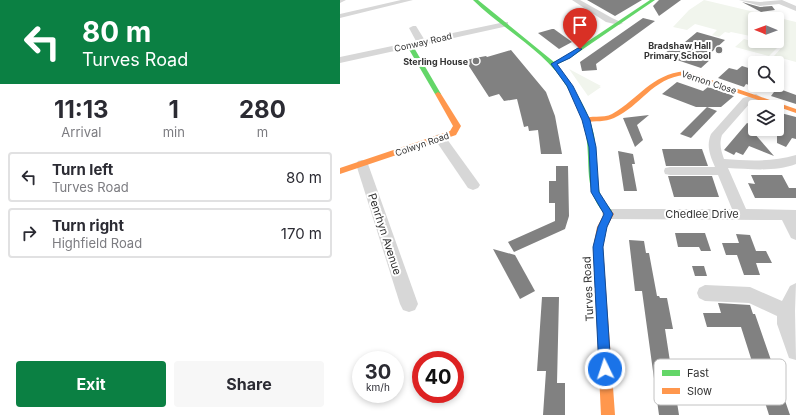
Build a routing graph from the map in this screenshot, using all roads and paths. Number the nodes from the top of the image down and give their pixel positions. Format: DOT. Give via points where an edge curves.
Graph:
graph roads {
  1 [pos="343,0"];
  2 [pos="410,0"];
  3 [pos="475,0"];
  4 [pos="575,0"];
  5 [pos="653,0"];
  6 [pos="742,0"];
  7 [pos="340,1"];
  8 [pos="777,1"];
  9 [pos="796,9"];
  10 [pos="340,16"];
  11 [pos="619,23"];
  12 [pos="505,24"];
  13 [pos="413,28"];
  14 [pos="421,42"];
  15 [pos="410,46"];
  16 [pos="340,60"];
  17 [pos="554,64"];
  18 [pos="756,98"];
  19 [pos="796,111"];
  20 [pos="586,120"];
  21 [pos="440,138"];
  22 [pos="796,159"];
  23 [pos="362,164"];
  24 [pos="722,167"];
  25 [pos="340,171"];
  26 [pos="670,171"];
  27 [pos="473,185"];
  28 [pos="609,214"];
  29 [pos="741,214"];
  30 [pos="791,215"];
  31 [pos="796,234"];
  32 [pos="796,291"];
  33 [pos="706,293"];
  34 [pos="409,304"];
  35 [pos="786,311"];
  36 [pos="796,351"];
  37 [pos="608,415"];
  1 -- 7 [label="street"];
  2 -- 10 [label="street"];
  3 -- 12 [label="street"];
  4 -- 11 [label="street" via="608,20"];
  5 -- 11 [label="street"];
  6 -- 8 [label="street" via="760,4"];
  8 -- 9 [label="street"];
  11 -- 17 [label="street"];
  12 -- 14 [label="street, Conway Road"];
  12 -- 17 [label="street"];
  13 -- 14 [label="street"];
  14 -- 15 [label="street, Conway Road"];
  15 -- 16 [label="street, Conway Road"];
  15 -- 21 [label="street, Colwyn Road" via="457,126 453,133"];
  17 -- 20 [label="street" via="570,86"];
  18 -- 19 [label="street, Vernon Close"];
  18 -- 20 [label="street, Vernon Close" via="677,72 665,76 613,116"];
  18 -- 24 [label="street" via="747,100 717,134 714,146"];
  20 -- 28 [label="street" via="593,147 595,192"];
  21 -- 23 [label="street, Colwyn Road"];
  21 -- 27 [label="street"];
  22 -- 24 [label="street" via="774,164"];
  23 -- 25 [label="street, Colwyn Road"];
  23 -- 34 [label="street, Penrhyn Avenue"];
  24 -- 26 [label="street"];
  24 -- 29 [label="street"];
  28 -- 29 [label="street, Chedlee Drive"];
  28 -- 37 [label="street, Turves Road" via="602,227 598,247"];
  29 -- 30 [label="street, Chedlee Drive"];
  30 -- 31 [label="street"];
  32 -- 35 [label="street"];
  33 -- 35 [label="street" via="750,295"];
  35 -- 36 [label="street" via="786,324"];
}
